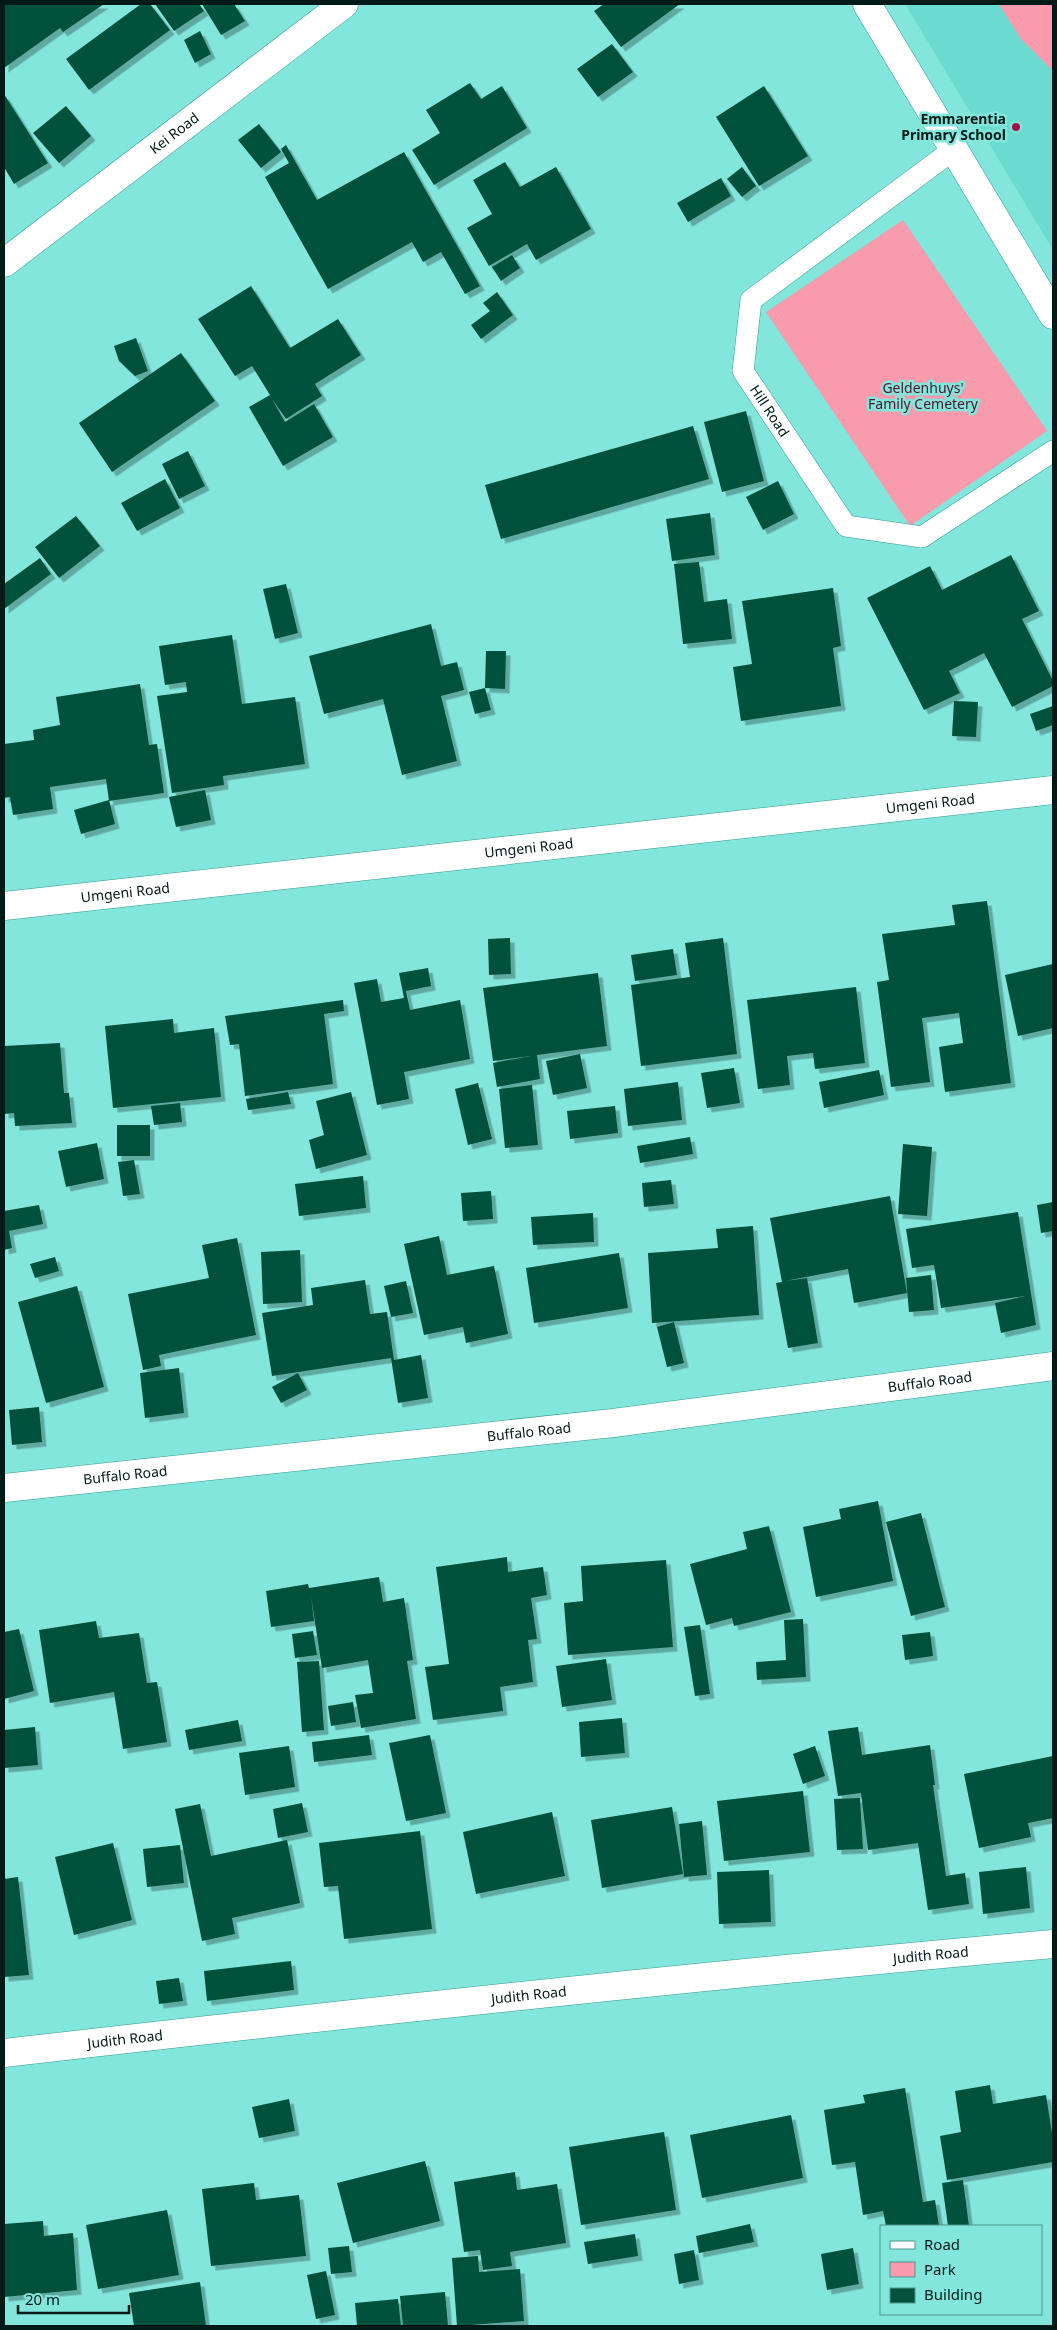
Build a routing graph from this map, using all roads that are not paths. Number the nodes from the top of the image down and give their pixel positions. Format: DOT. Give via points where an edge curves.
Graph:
graph roads {
  1 [pos="344,4"];
  2 [pos="867,4"];
  3 [pos="953,150"];
  4 [pos="4,263"];
  5 [pos="1053,316"];
  6 [pos="1053,451"];
  7 [pos="1053,790"];
  8 [pos="4,906"];
  9 [pos="1053,1366"];
  10 [pos="4,1488"];
  11 [pos="1053,1944"];
  12 [pos="4,2053"];
  1 -- 4 [label="street, Kei Road"];
  2 -- 3 [label="street"];
  3 -- 5 [label="street"];
  3 -- 6 [label="lane, Hill Road" via="751,300 743,371 846,526 922,538"];
  7 -- 8 [label="street, Umgeni Road"];
  9 -- 10 [label="street, Buffalo Road" via="613,1423"];
  11 -- 12 [label="street, Judith Road" via="721,1974"];
}
